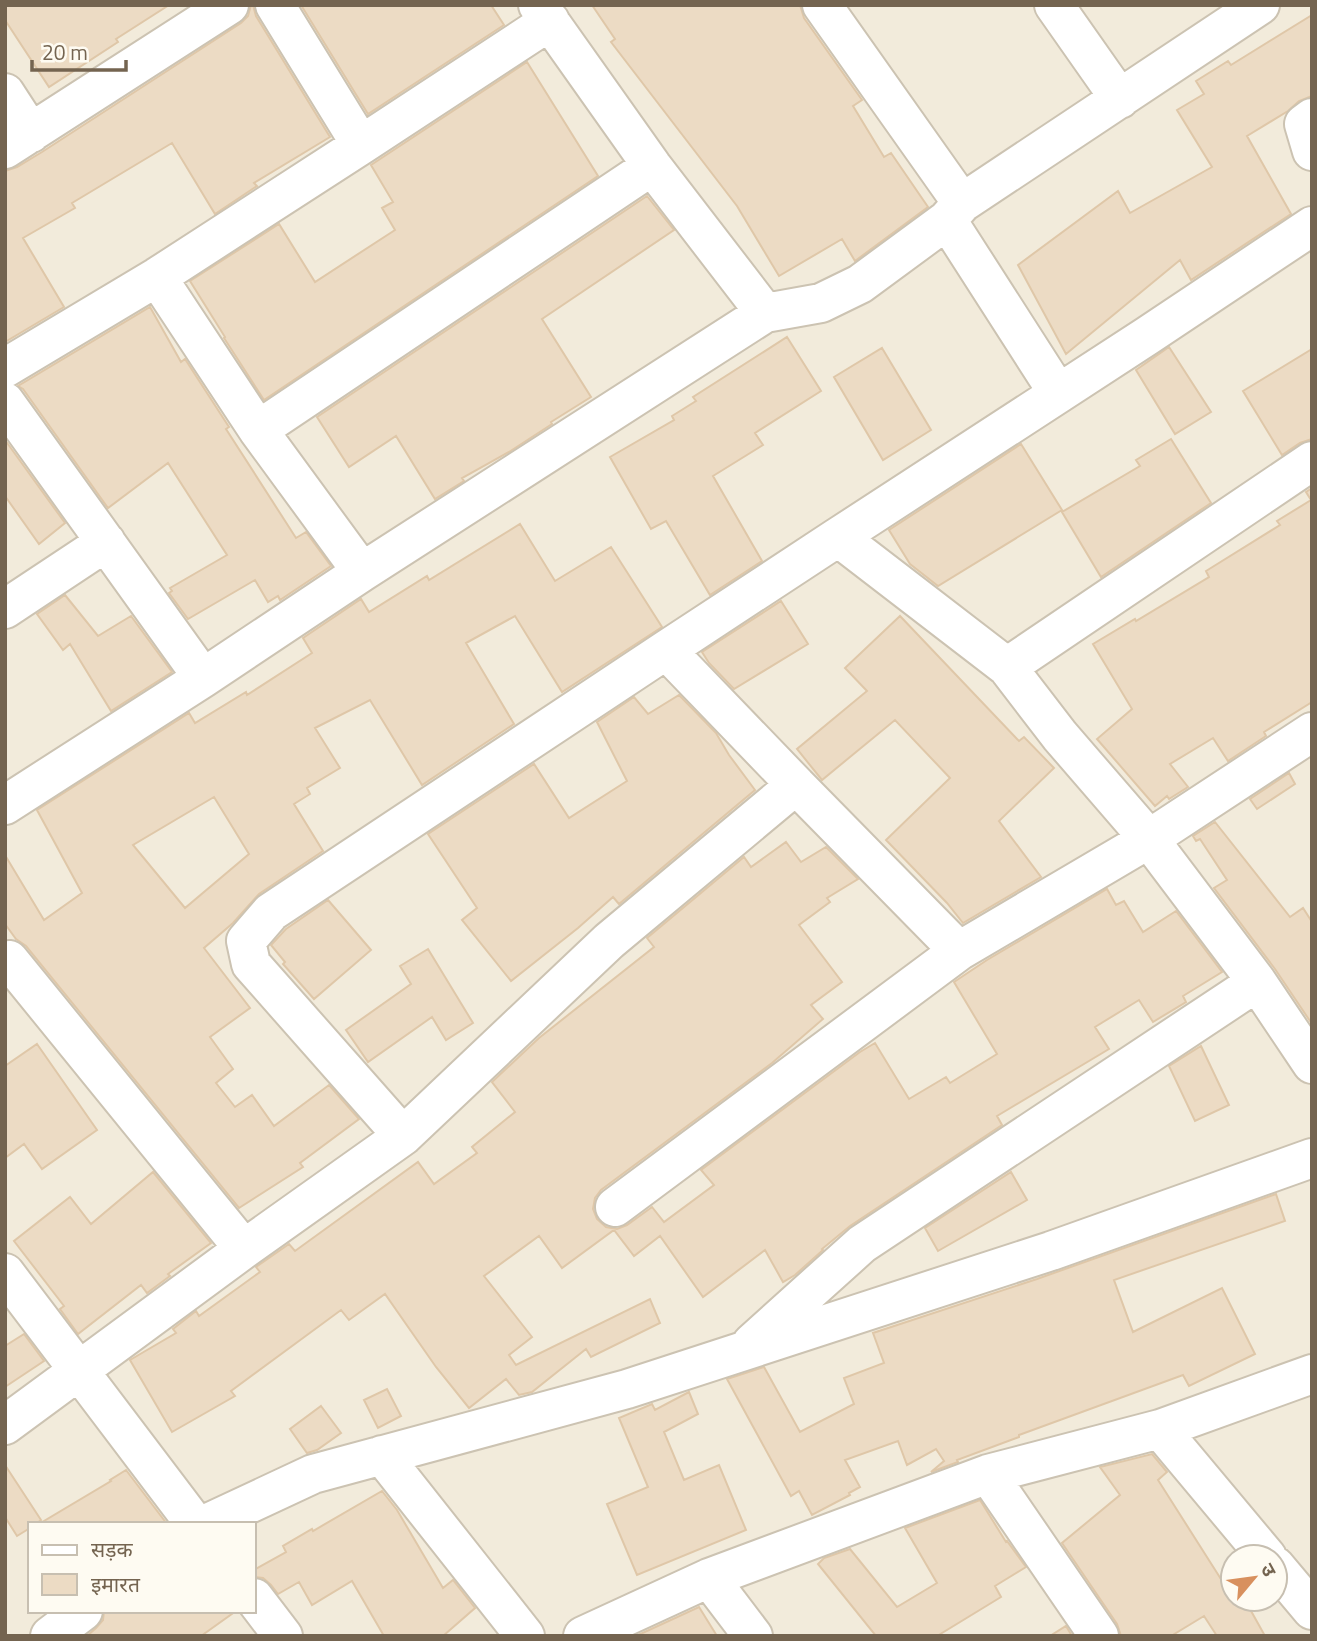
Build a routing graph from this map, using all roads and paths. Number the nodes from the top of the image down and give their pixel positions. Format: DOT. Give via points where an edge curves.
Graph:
graph roads {
  1 [pos="229,5"];
  2 [pos="275,5"];
  3 [pos="822,5"];
  4 [pos="1054,5"];
  5 [pos="1260,5"];
  6 [pos="544,13"];
  7 [pos="5,93"];
  8 [pos="1120,99"];
  9 [pos="1312,118"];
  10 [pos="18,141"];
  11 [pos="361,145"];
  12 [pos="1312,151"];
  13 [pos="652,166"];
  14 [pos="954,211"];
  15 [pos="1312,226"];
  16 [pos="157,277"];
  17 [pos="765,313"];
  18 [pos="5,368"];
  19 [pos="1058,393"];
  20 [pos="5,402"];
  21 [pos="258,430"];
  22 [pos="1312,461"];
  23 [pos="838,537"];
  24 [pos="106,542"];
  25 [pos="362,572"];
  26 [pos="5,609"];
  27 [pos="666,650"];
  28 [pos="1007,667"];
  29 [pos="203,678"];
  30 [pos="1312,732"];
  31 [pos="796,785"];
  32 [pos="5,805"];
  33 [pos="1149,839"];
  34 [pos="959,951"];
  35 [pos="9,960"];
  36 [pos="1256,982"];
  37 [pos="1312,1064"];
  38 [pos="402,1136"];
  39 [pos="1312,1158"];
  40 [pos="615,1207"];
  41 [pos="244,1250"];
  42 [pos="5,1273"];
  43 [pos="742,1352"];
  44 [pos="80,1371"];
  45 [pos="1312,1374"];
  46 [pos="5,1425"];
  47 [pos="1160,1429"];
  48 [pos="382,1455"];
  49 [pos="988,1474"];
  50 [pos="193,1522"];
  51 [pos="210,1522"];
  52 [pos="1255,1543"];
  53 [pos="709,1578"];
  54 [pos="1289,1583"];
  55 [pos="256,1601"];
  56 [pos="1312,1610"];
  57 [pos="80,1613"];
  58 [pos="1312,1624"];
  59 [pos="50,1636"];
  60 [pos="283,1636"];
  61 [pos="525,1636"];
  62 [pos="583,1636"];
  63 [pos="753,1636"];
  64 [pos="1099,1636"];
  65 [pos="1295,1636"];
  1 -- 10 [label="street"];
  2 -- 11 [label="street"];
  3 -- 14 [label="street"];
  4 -- 8 [label="street"];
  5 -- 8 [label="street"];
  6 -- 11 [label="street"];
  6 -- 13 [label="street"];
  7 -- 10 [label="street"];
  8 -- 14 [label="street"];
  9 -- 12 [label="street" via="1304,124"];
  11 -- 16 [label="street"];
  13 -- 17 [label="street"];
  13 -- 21 [label="street"];
  14 -- 17 [label="street" via="860,284 821,303"];
  14 -- 19 [label="street"];
  15 -- 19 [label="street"];
  16 -- 18 [label="street"];
  16 -- 21 [label="street"];
  17 -- 25 [label="street"];
  19 -- 23 [label="street"];
  20 -- 24 [label="street"];
  21 -- 25 [label="street"];
  22 -- 28 [label="street"];
  23 -- 27 [label="street"];
  23 -- 28 [label="street"];
  24 -- 26 [label="street"];
  24 -- 29 [label="street"];
  25 -- 29 [label="street"];
  27 -- 31 [label="street"];
  27 -- 38 [label="street" via="271,912 246,942 251,964"];
  28 -- 33 [label="street" via="1060,737"];
  29 -- 32 [label="street"];
  30 -- 33 [label="street"];
  31 -- 34 [label="street"];
  31 -- 38 [label="street" via="609,941"];
  33 -- 34 [label="street"];
  33 -- 36 [label="street"];
  34 -- 40 [label="street"];
  35 -- 41 [label="street"];
  36 -- 37 [label="street"];
  36 -- 43 [label="street" via="862,1244"];
  38 -- 41 [label="street"];
  39 -- 43 [label="street" via="1051,1251"];
  41 -- 44 [label="street"];
  42 -- 44 [label="street"];
  43 -- 48 [label="street" via="627,1389"];
  44 -- 46 [label="street"];
  44 -- 50 [label="street"];
  45 -- 47 [label="street"];
  47 -- 49 [label="street"];
  47 -- 52 [label="street"];
  48 -- 51 [label="street" via="313,1474"];
  48 -- 61 [label="street"];
  49 -- 53 [label="street"];
  49 -- 64 [label="street"];
  53 -- 62 [label="street"];
  53 -- 63 [label="street"];
  54 -- 56 [label="street"];
  55 -- 60 [label="street"];
  57 -- 59 [label="street"];
  58 -- 65 [label="street"];
}
